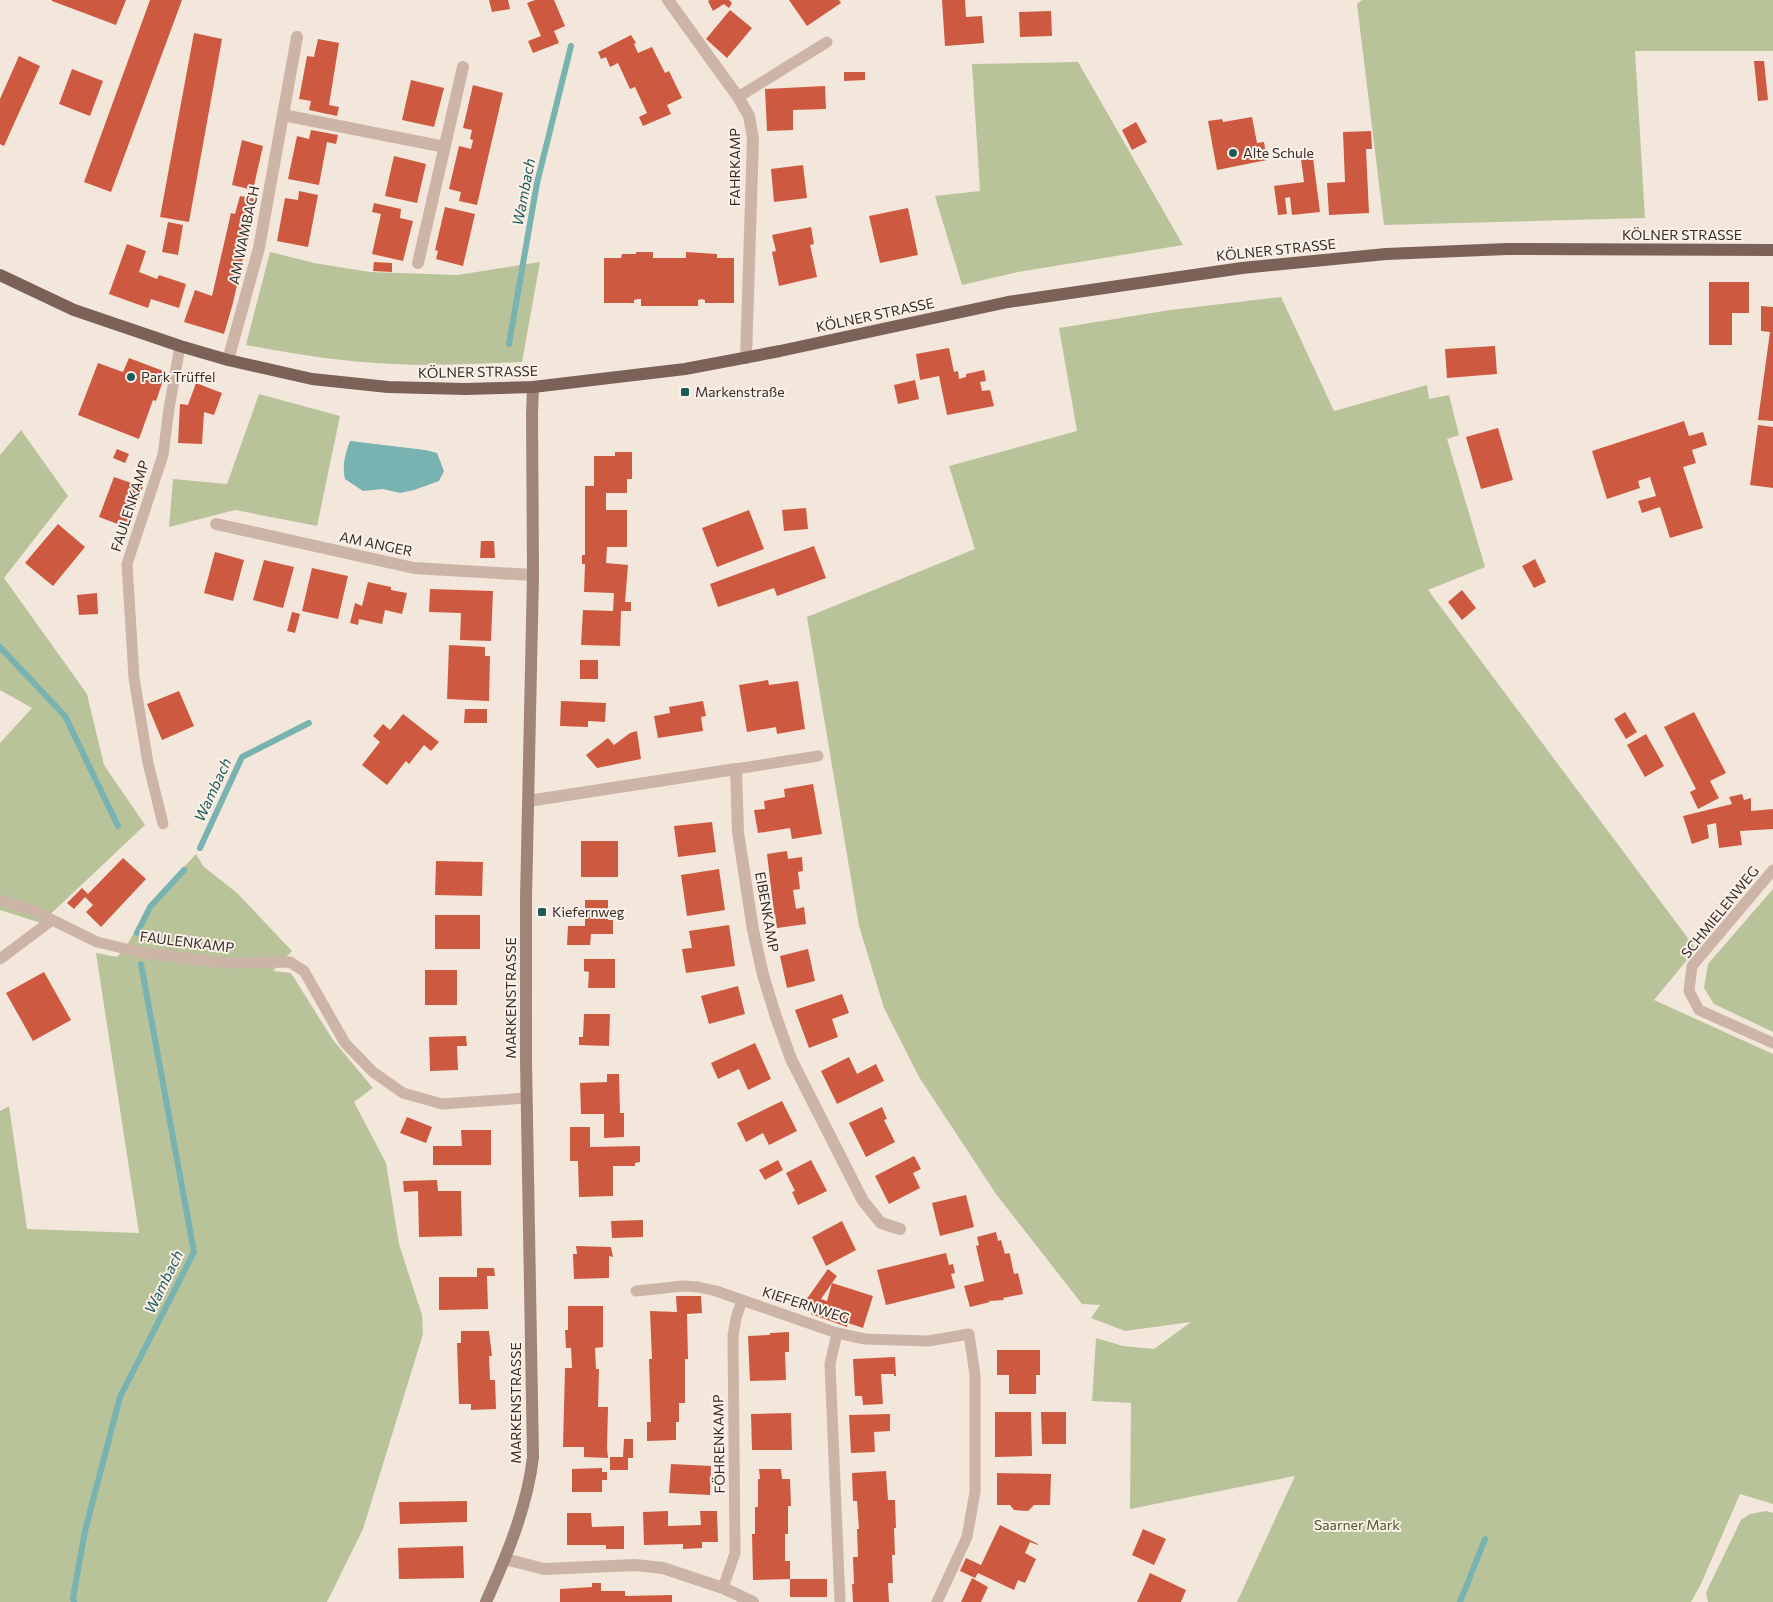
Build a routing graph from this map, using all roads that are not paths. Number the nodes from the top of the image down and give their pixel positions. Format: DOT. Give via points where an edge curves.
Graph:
graph roads {
  1 [pos="668,0"];
  2 [pos="297,37"];
  3 [pos="827,42"];
  4 [pos="463,67"];
  5 [pos="738,97"];
  6 [pos="283,115"];
  7 [pos="445,147"];
  8 [pos="1773,250"];
  9 [pos="418,263"];
  10 [pos="0,275"];
  11 [pos="180,346"];
  12 [pos="746,358"];
  13 [pos="228,360"];
  14 [pos="533,387"];
  15 [pos="216,524"];
  16 [pos="533,575"];
  17 [pos="818,756"];
  18 [pos="736,769"];
  19 [pos="528,801"];
  20 [pos="163,824"];
  21 [pos="1773,870"];
  22 [pos="0,900"];
  23 [pos="52,920"];
  24 [pos="0,959"];
  25 [pos="1773,1043"];
  26 [pos="526,1098"];
  27 [pos="900,1229"];
  28 [pos="636,1291"];
  29 [pos="742,1300"];
  30 [pos="837,1333"];
  31 [pos="505,1559"];
  32 [pos="723,1588"];
  33 [pos="486,1602"];
  34 [pos="753,1602"];
  35 [pos="840,1602"];
  36 [pos="937,1602"];
  1 -- 5 [label="street, FAHRKAMP"];
  2 -- 6 [label="street, AM WAMBACH"];
  3 -- 5 [label="lane"];
  4 -- 7 [label="street"];
  5 -- 12 [label="street, FAHRKAMP" via="749,116 753,139"];
  6 -- 7 [label="street"];
  6 -- 13 [label="street, AM WAMBACH" via="259,248"];
  7 -- 9 [label="street"];
  8 -- 12 [label="main road, KÖLNER STRASSE" via="1489,250 1386,254 1242,268 1008,302"];
  10 -- 11 [label="main road, KÖLNER STRASSE" via="74,310"];
  11 -- 13 [label="main road, KÖLNER STRASSE"];
  11 -- 20 [label="lane, FAULENKAMP" via="163,455 127,564 134,678 148,763"];
  12 -- 14 [label="main road, KÖLNER STRASSE" via="684,369"];
  13 -- 14 [label="main road, KÖLNER STRASSE" via="312,379 388,387"];
  14 -- 16 [label="street, MARKENSTRASSE"];
  15 -- 16 [label="street, AM ANGER" via="414,568"];
  16 -- 19 [label="street, MARKENSTRASSE"];
  17 -- 18 [label="lane"];
  18 -- 19 [label="street"];
  18 -- 27 [label="street, EIBENKAMP" via="738,832 752,921 776,1017 791,1058 862,1201 880,1223"];
  19 -- 26 [label="street, MARKENSTRASSE"];
  21 -- 25 [label="lane, SCHMIELENWEG" via="1692,966 1689,991 1699,1010"];
  22 -- 23 [label="lane, FAULENKAMP"];
  23 -- 24 [label="lane"];
  23 -- 26 [label="lane, FAULENKAMP" via="97,942 139,952 226,963 290,962 304,971 345,1043 373,1072 403,1093 442,1104"];
  26 -- 31 [label="street, MARKENSTRASSE" via="533,1457 524,1506"];
  28 -- 29 [label="lane, KIEFERNWEG" via="698,1287"];
  29 -- 30 [label="lane, KIEFERNWEG"];
  29 -- 32 [label="lane, FÖHRENKAMP" via="732,1336 735,1553"];
  30 -- 35 [label="lane" via="830,1364"];
  30 -- 36 [label="lane, KIEFERNWEG" via="864,1339 928,1341 969,1334 975,1375 975,1492 967,1537"];
  31 -- 32 [label="street" via="544,1568 635,1565 663,1568"];
  31 -- 33 [label="street, MARKENSTRASSE"];
  32 -- 34 [label="street"];
}
